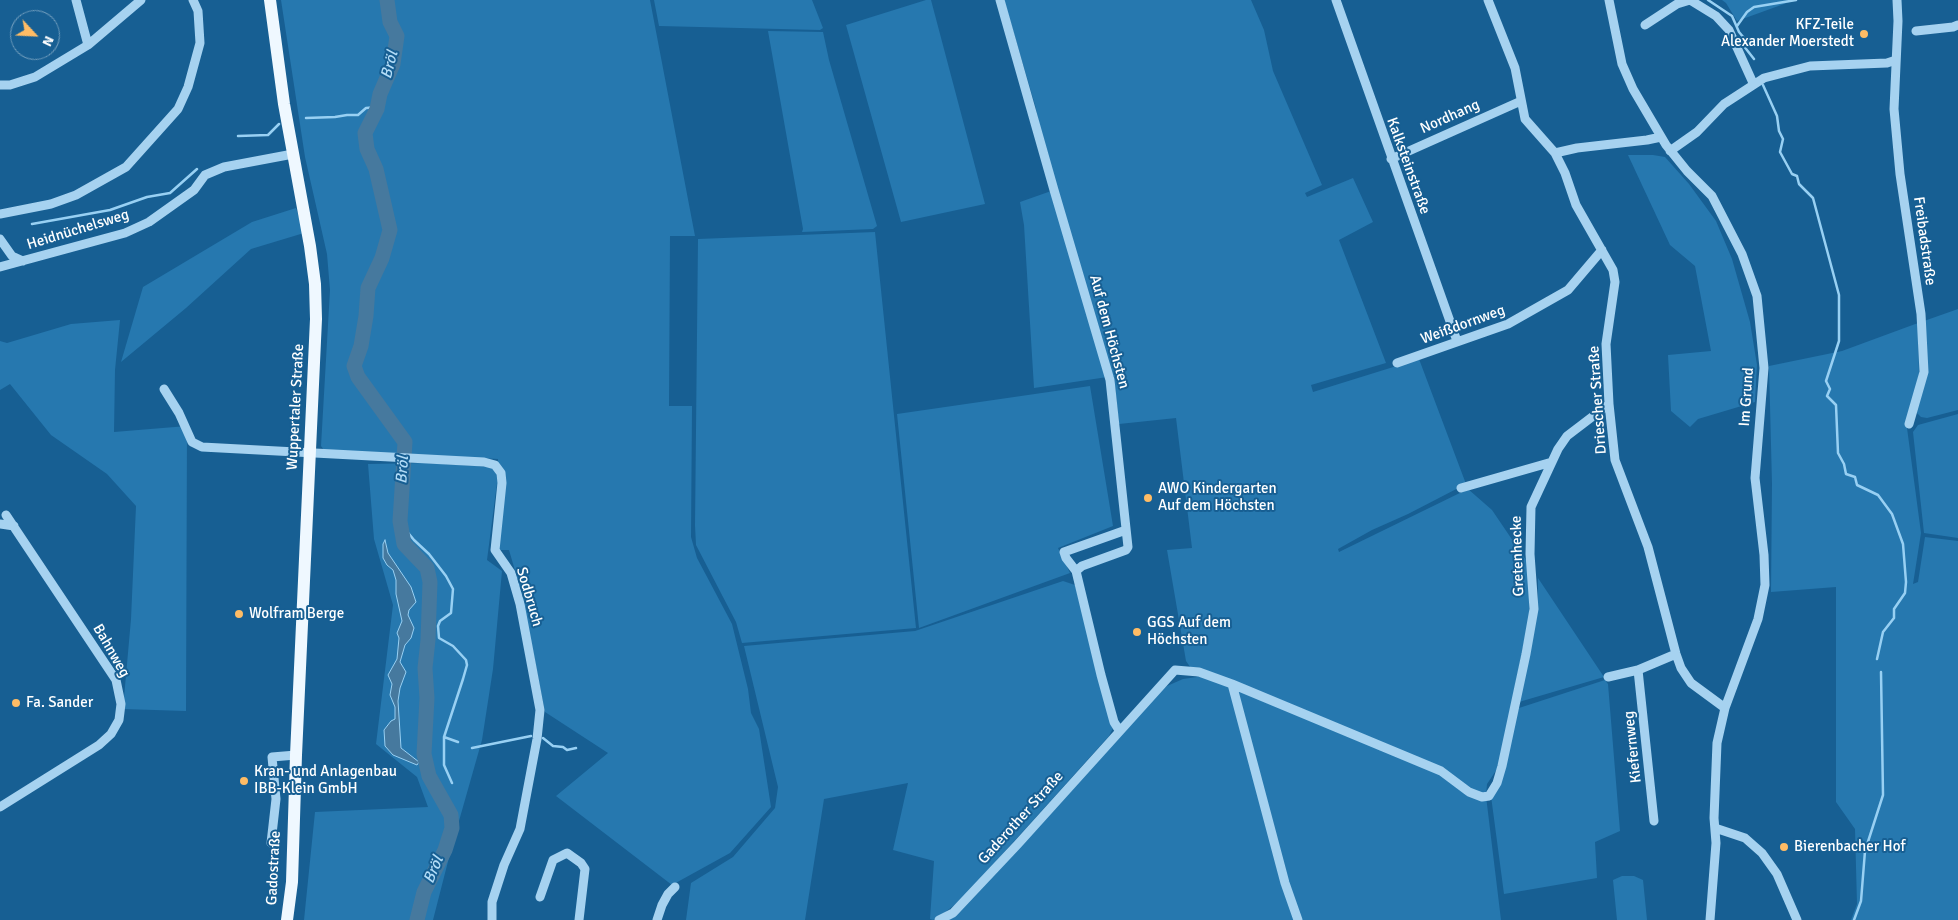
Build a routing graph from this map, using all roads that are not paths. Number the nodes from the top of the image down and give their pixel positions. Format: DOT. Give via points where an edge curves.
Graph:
graph roads {
  1 [pos="76,0"];
  2 [pos="141,0"];
  3 [pos="193,0"];
  4 [pos="270,0"];
  5 [pos="1000,0"];
  6 [pos="1336,0"];
  7 [pos="1488,0"];
  8 [pos="1609,0"];
  9 [pos="1898,0"];
  10 [pos="1645,25"];
  11 [pos="1958,25"];
  12 [pos="1916,31"];
  13 [pos="88,45"];
  14 [pos="1896,60"];
  15 [pos="1753,83"];
  16 [pos="0,85"];
  17 [pos="1521,101"];
  18 [pos="1661,136"];
  19 [pos="1670,151"];
  20 [pos="1555,153"];
  21 [pos="293,154"];
  22 [pos="1391,159"];
  23 [pos="0,214"];
  24 [pos="0,239"];
  25 [pos="1602,250"];
  26 [pos="23,261"];
  27 [pos="0,267"];
  28 [pos="1457,341"];
  29 [pos="1397,363"];
  30 [pos="164,389"];
  31 [pos="1608,404"];
  32 [pos="1909,424"];
  33 [pos="310,453"];
  34 [pos="1552,462"];
  35 [pos="1461,488"];
  36 [pos="6,515"];
  37 [pos="0,524"];
  38 [pos="14,526"];
  39 [pos="1126,530"];
  40 [pos="1076,571"];
  41 [pos="1676,654"];
  42 [pos="1638,670"];
  43 [pos="1608,677"];
  44 [pos="1232,684"];
  45 [pos="1725,708"];
  46 [pos="1119,730"];
  47 [pos="296,755"];
  48 [pos="0,807"];
  49 [pos="293,819"];
  50 [pos="1654,821"];
  51 [pos="1715,828"];
  52 [pos="271,843"];
  53 [pos="675,887"];
  54 [pos="540,897"];
  55 [pos="287,920"];
  56 [pos="492,920"];
  57 [pos="579,920"];
  58 [pos="657,920"];
  59 [pos="939,920"];
  60 [pos="1298,920"];
  61 [pos="1710,920"];
  62 [pos="1797,920"];
  1 -- 13 [label="street"];
  2 -- 13 [label="street"];
  3 -- 23 [label="street" via="198,11 200,43 188,87 178,108 126,167 76,195 51,204"];
  4 -- 21 [label="main road, Wuppertaler Straße"];
  5 -- 39 [label="street, Auf dem Höchsten" via="1110,380"];
  6 -- 22 [label="street, Kalksteinstraße"];
  7 -- 17 [label="street, Driescher Straße" via="1515,68"];
  8 -- 18 [label="street, Im Grund" via="1622,64"];
  9 -- 14 [label="street"];
  10 -- 15 [label="street" via="1690,0 1716,16 1728,30"];
  11 -- 12 [label="street"];
  13 -- 16 [label="street" via="36,77 10,86"];
  14 -- 15 [label="street" via="1810,66"];
  14 -- 32 [label="street, Freibadstraße" via="1894,109 1900,174 1921,314 1924,372"];
  15 -- 19 [label="street" via="1724,104 1698,132"];
  17 -- 20 [label="street, Driescher Straße" via="1526,119"];
  17 -- 22 [label="street, Nordhang"];
  18 -- 19 [label="street, Im Grund"];
  18 -- 20 [label="street"];
  19 -- 45 [label="street, Im Grund" via="1712,196 1725,220 1757,296 1761,330 1764,368 1755,478 1765,585 1758,619"];
  20 -- 25 [label="street, Driescher Straße" via="1576,205"];
  21 -- 26 [label="street, Heidnüchelsweg" via="224,167 205,176 194,190 149,222 125,233"];
  21 -- 33 [label="main road, Wuppertaler Straße" via="315,284"];
  22 -- 28 [label="street, Kalksteinstraße"];
  24 -- 26 [label="street" via="12,256"];
  25 -- 28 [label="street, Weißdornweg" via="1568,290 1508,324"];
  25 -- 31 [label="street, Driescher Straße" via="1613,270 1615,282 1606,344"];
  26 -- 27 [label="street, Heidnüchelsweg"];
  28 -- 29 [label="street, Weißdornweg"];
  30 -- 33 [label="street, Sodbruch" via="192,442 202,447"];
  31 -- 34 [label="street, Gretenhecke" via="1566,436"];
  31 -- 41 [label="street, Driescher Straße" via="1615,460 1648,547"];
  33 -- 47 [label="main road, Wuppertaler Straße"];
  33 -- 56 [label="street, Sodbruch" via="484,462 495,465 501,473 495,550 511,573 520,604 540,710 520,829 495,892"];
  34 -- 35 [label="street"];
  34 -- 44 [label="street, Gretenhecke" via="1531,507 1534,609 1497,783 1489,796 1469,792 1441,771"];
  36 -- 38 [label="street, Bahnweg"];
  37 -- 38 [label="street"];
  38 -- 48 [label="street, Bahnweg" via="116,680 121,704 119,720 99,745"];
  39 -- 40 [label="street, Auf dem Höchsten" via="1126,550"];
  39 -- 40 [label="street" via="1064,552"];
  40 -- 46 [label="street" via="1101,675"];
  41 -- 42 [label="street"];
  41 -- 45 [label="street, Driescher Straße" via="1691,683"];
  42 -- 43 [label="street"];
  42 -- 50 [label="street, Kiefernweg"];
  44 -- 46 [label="street, Gaderother Straße" via="1199,672 1175,670"];
  44 -- 60 [label="street" via="1285,883"];
  45 -- 51 [label="street, Im Grund" via="1717,743"];
  46 -- 59 [label="street, Gaderother Straße" via="953,913"];
  47 -- 49 [label="main road, Wuppertaler Straße"];
  47 -- 52 [label="street" via="272,756 276,799"];
  49 -- 55 [label="main road, Gadostraße" via="292,882"];
  51 -- 61 [label="street, Im Grund"];
  51 -- 62 [label="street" via="1744,838 1762,852 1777,874"];
  53 -- 58 [label="street" via="668,894"];
  54 -- 57 [label="street" via="553,860 567,853 585,869"];
}
